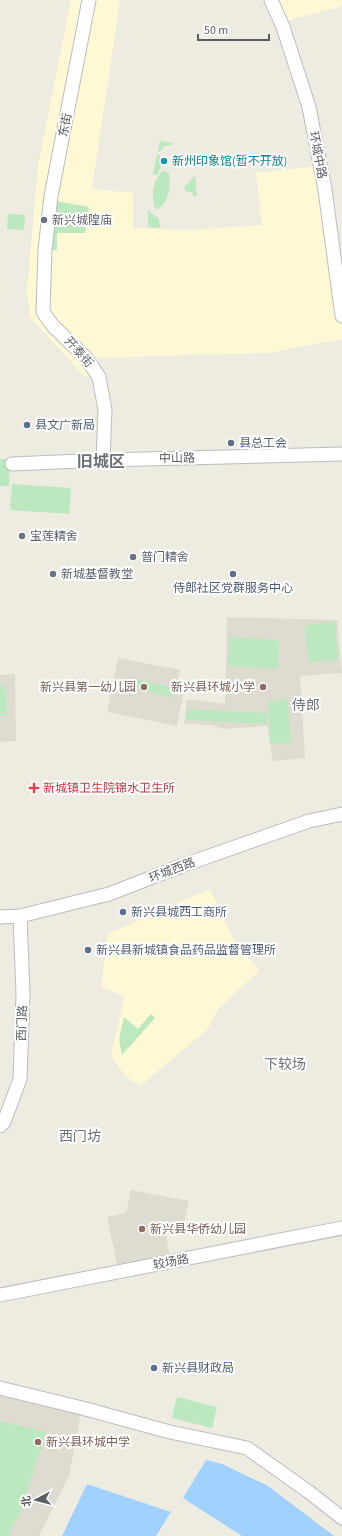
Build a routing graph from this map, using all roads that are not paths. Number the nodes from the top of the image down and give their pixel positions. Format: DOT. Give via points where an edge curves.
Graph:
graph roads {
  1 [pos="90,0"];
  2 [pos="271,0"];
  3 [pos="45,250"];
  4 [pos="342,316"];
  5 [pos="342,454"];
  6 [pos="103,460"];
  7 [pos="12,464"];
  8 [pos="342,814"];
  9 [pos="20,916"];
  10 [pos="0,917"];
  11 [pos="0,1126"];
  12 [pos="342,1228"];
  13 [pos="0,1294"];
  14 [pos="0,1388"];
  15 [pos="342,1518"];
  1 -- 3 [label="street, 东街" via="51,196"];
  2 -- 4 [label="street, 环城中路" via="283,27 309,107 325,190"];
  3 -- 6 [label="street, 开泰街" via="43,312 53,326 86,358 99,377 105,410"];
  5 -- 6 [label="street, 中山路"];
  6 -- 7 [label="street, 中山路"];
  8 -- 9 [label="street, 环城西路" via="309,821 109,894"];
  9 -- 10 [label="street, 环城西路"];
  9 -- 11 [label="street, 西门路" via="23,994 20,1079 4,1122"];
  12 -- 13 [label="street, 较场路"];
  14 -- 15 [label="street" via="170,1432 247,1448"];
}
